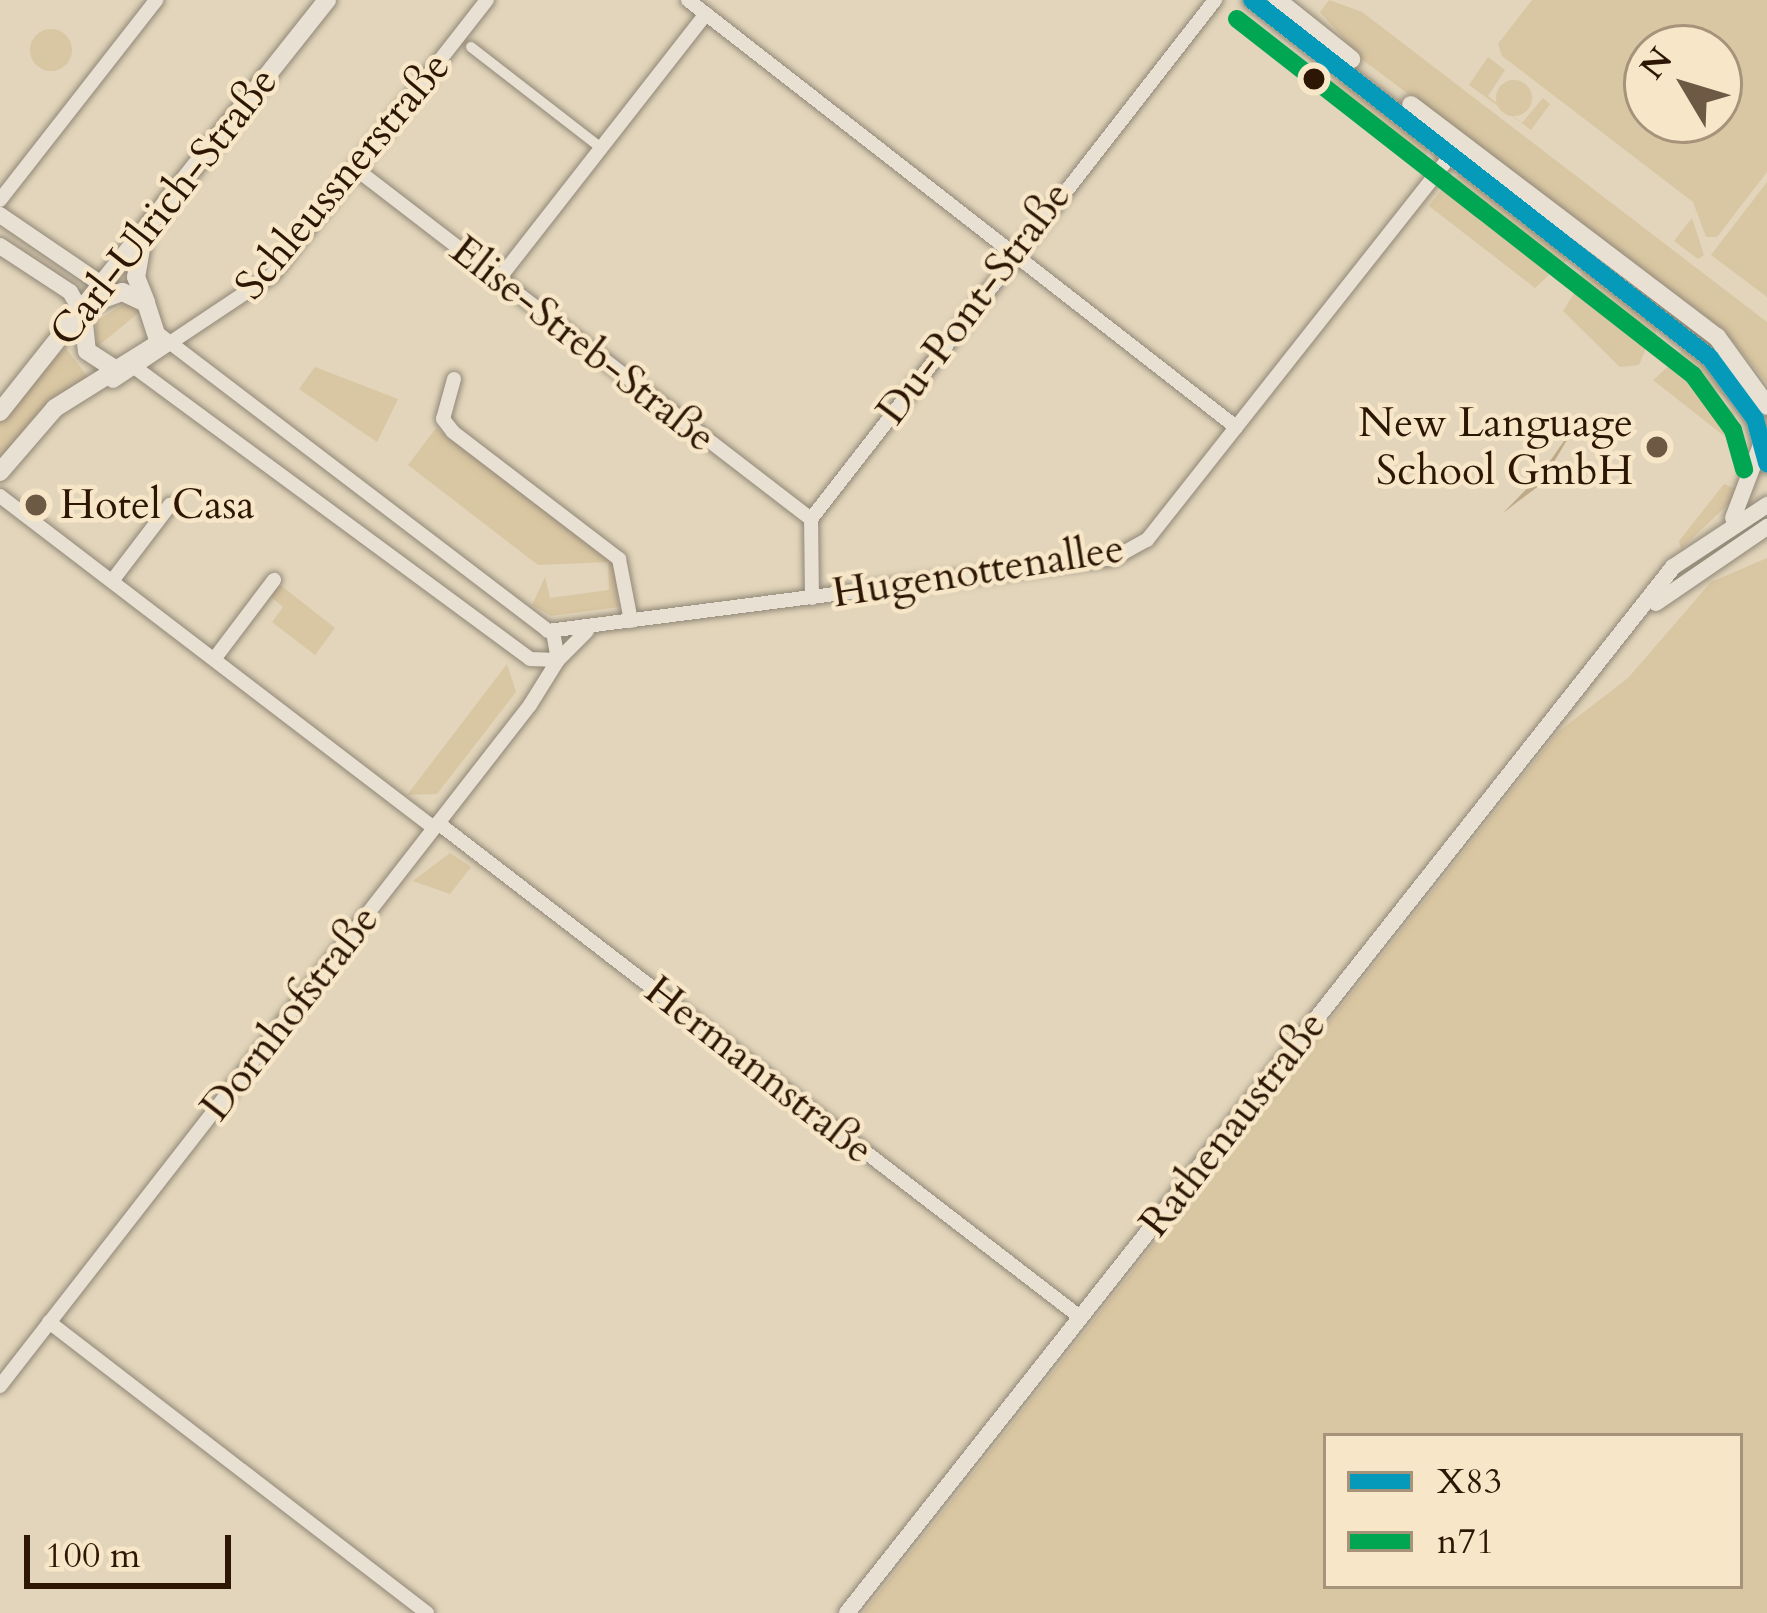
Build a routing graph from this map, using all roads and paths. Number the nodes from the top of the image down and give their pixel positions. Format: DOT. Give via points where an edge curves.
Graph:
graph roads {
  1 [pos="156,0"];
  2 [pos="327,0"];
  3 [pos="487,0"];
  4 [pos="688,0"];
  5 [pos="1196,0"];
  6 [pos="1215,0"];
  7 [pos="1252,0"];
  8 [pos="1277,0"];
  9 [pos="706,14"];
  10 [pos="1186,24"];
  11 [pos="471,47"];
  12 [pos="601,148"];
  13 [pos="1456,148"];
  14 [pos="356,169"];
  15 [pos="0,200"];
  16 [pos="6,220"];
  17 [pos="146,227"];
  18 [pos="0,244"];
  19 [pos="1016,250"];
  20 [pos="33,267"];
  21 [pos="83,275"];
  22 [pos="498,280"];
  23 [pos="100,300"];
  24 [pos="146,303"];
  25 [pos="67,334"];
  26 [pos="164,345"];
  27 [pos="128,370"];
  28 [pos="454,379"];
  29 [pos="1767,406"];
  30 [pos="0,412"];
  31 [pos="1236,427"];
  32 [pos="1762,442"];
  33 [pos="1767,463"];
  34 [pos="1,475"];
  35 [pos="0,496"];
  36 [pos="170,505"];
  37 [pos="1767,505"];
  38 [pos="811,519"];
  39 [pos="1733,519"];
  40 [pos="1767,527"];
  41 [pos="112,580"];
  42 [pos="274,580"];
  43 [pos="812,598"];
  44 [pos="631,621"];
  45 [pos="592,628"];
  46 [pos="553,632"];
  47 [pos="1619,635"];
  48 [pos="215,658"];
  49 [pos="558,660"];
  50 [pos="436,825"];
  51 [pos="1080,1317"];
  52 [pos="50,1322"];
  53 [pos="0,1385"];
  54 [pos="427,1613"];
  55 [pos="847,1613"];
  1 -- 15 [label="street"];
  2 -- 17 [label="main road, Carl-Ulrich-Straße"];
  3 -- 14 [label="street, Schleussnerstraße"];
  4 -- 9 [label="street"];
  5 -- 10 [label="street, Du-Pont-Straße"];
  6 -- 10 [label="street, Du-Pont-Straße"];
  7 -- 13 [label="main road"];
  8 -- 13 [label="main road"];
  9 -- 12 [label="street"];
  9 -- 19 [label="street"];
  10 -- 19 [label="street, Du-Pont-Straße"];
  11 -- 12 [label="street"];
  12 -- 22 [label="street"];
  13 -- 29 [label="main road" via="1717,337"];
  13 -- 31 [label="street, Hugenottenallee"];
  13 -- 32 [label="main road" via="1710,358"];
  14 -- 22 [label="street, Elise-Streb-Straße"];
  14 -- 26 [label="street, Schleussnerstraße" via="272,275 187,339"];
  16 -- 18 [label="street"];
  16 -- 21 [label="street"];
  17 -- 21 [label="street"];
  17 -- 23 [label="main road, Carl-Ulrich-Straße"];
  17 -- 24 [label="main road" via="136,278"];
  18 -- 20 [label="street"];
  19 -- 31 [label="street"];
  19 -- 38 [label="street, Du-Pont-Straße"];
  20 -- 23 [label="street"];
  20 -- 25 [label="street" via="71,310"];
  21 -- 23 [label="street"];
  22 -- 38 [label="street, Elise-Streb-Straße"];
  23 -- 24 [label="main road"];
  23 -- 25 [label="main road, Carl-Ulrich-Straße"];
  23 -- 27 [label="main road" via="87,351"];
  24 -- 26 [label="main road"];
  25 -- 30 [label="main road, Carl-Ulrich-Straße"];
  26 -- 27 [label="main road"];
  26 -- 46 [label="street"];
  27 -- 34 [label="main road" via="50,418"];
  27 -- 49 [label="street" via="524,655"];
  28 -- 44 [label="street" via="443,419 453,433 619,559"];
  31 -- 43 [label="street, Hugenottenallee" via="1128,556"];
  32 -- 33 [label="main road"];
  32 -- 39 [label="street"];
  35 -- 41 [label="street, Hermannstraße"];
  36 -- 41 [label="street"];
  37 -- 39 [label="street, Rathenaustraße"];
  38 -- 43 [label="street"];
  39 -- 47 [label="street, Rathenaustraße" via="1673,567"];
  40 -- 47 [label="street, Rathenaustraße"];
  41 -- 48 [label="street, Hermannstraße"];
  42 -- 48 [label="street"];
  43 -- 44 [label="street, Hugenottenallee"];
  44 -- 45 [label="street, Hugenottenallee"];
  45 -- 46 [label="street, Hugenottenallee"];
  45 -- 49 [label="street"];
  46 -- 49 [label="street"];
  47 -- 51 [label="street, Rathenaustraße"];
  48 -- 50 [label="street, Hermannstraße"];
  49 -- 50 [label="street, Dornhofstraße"];
  50 -- 51 [label="street, Hermannstraße"];
  50 -- 52 [label="street, Dornhofstraße"];
  51 -- 55 [label="street, Rathenaustraße"];
  52 -- 53 [label="street, Dornhofstraße"];
  52 -- 54 [label="street"];
}
